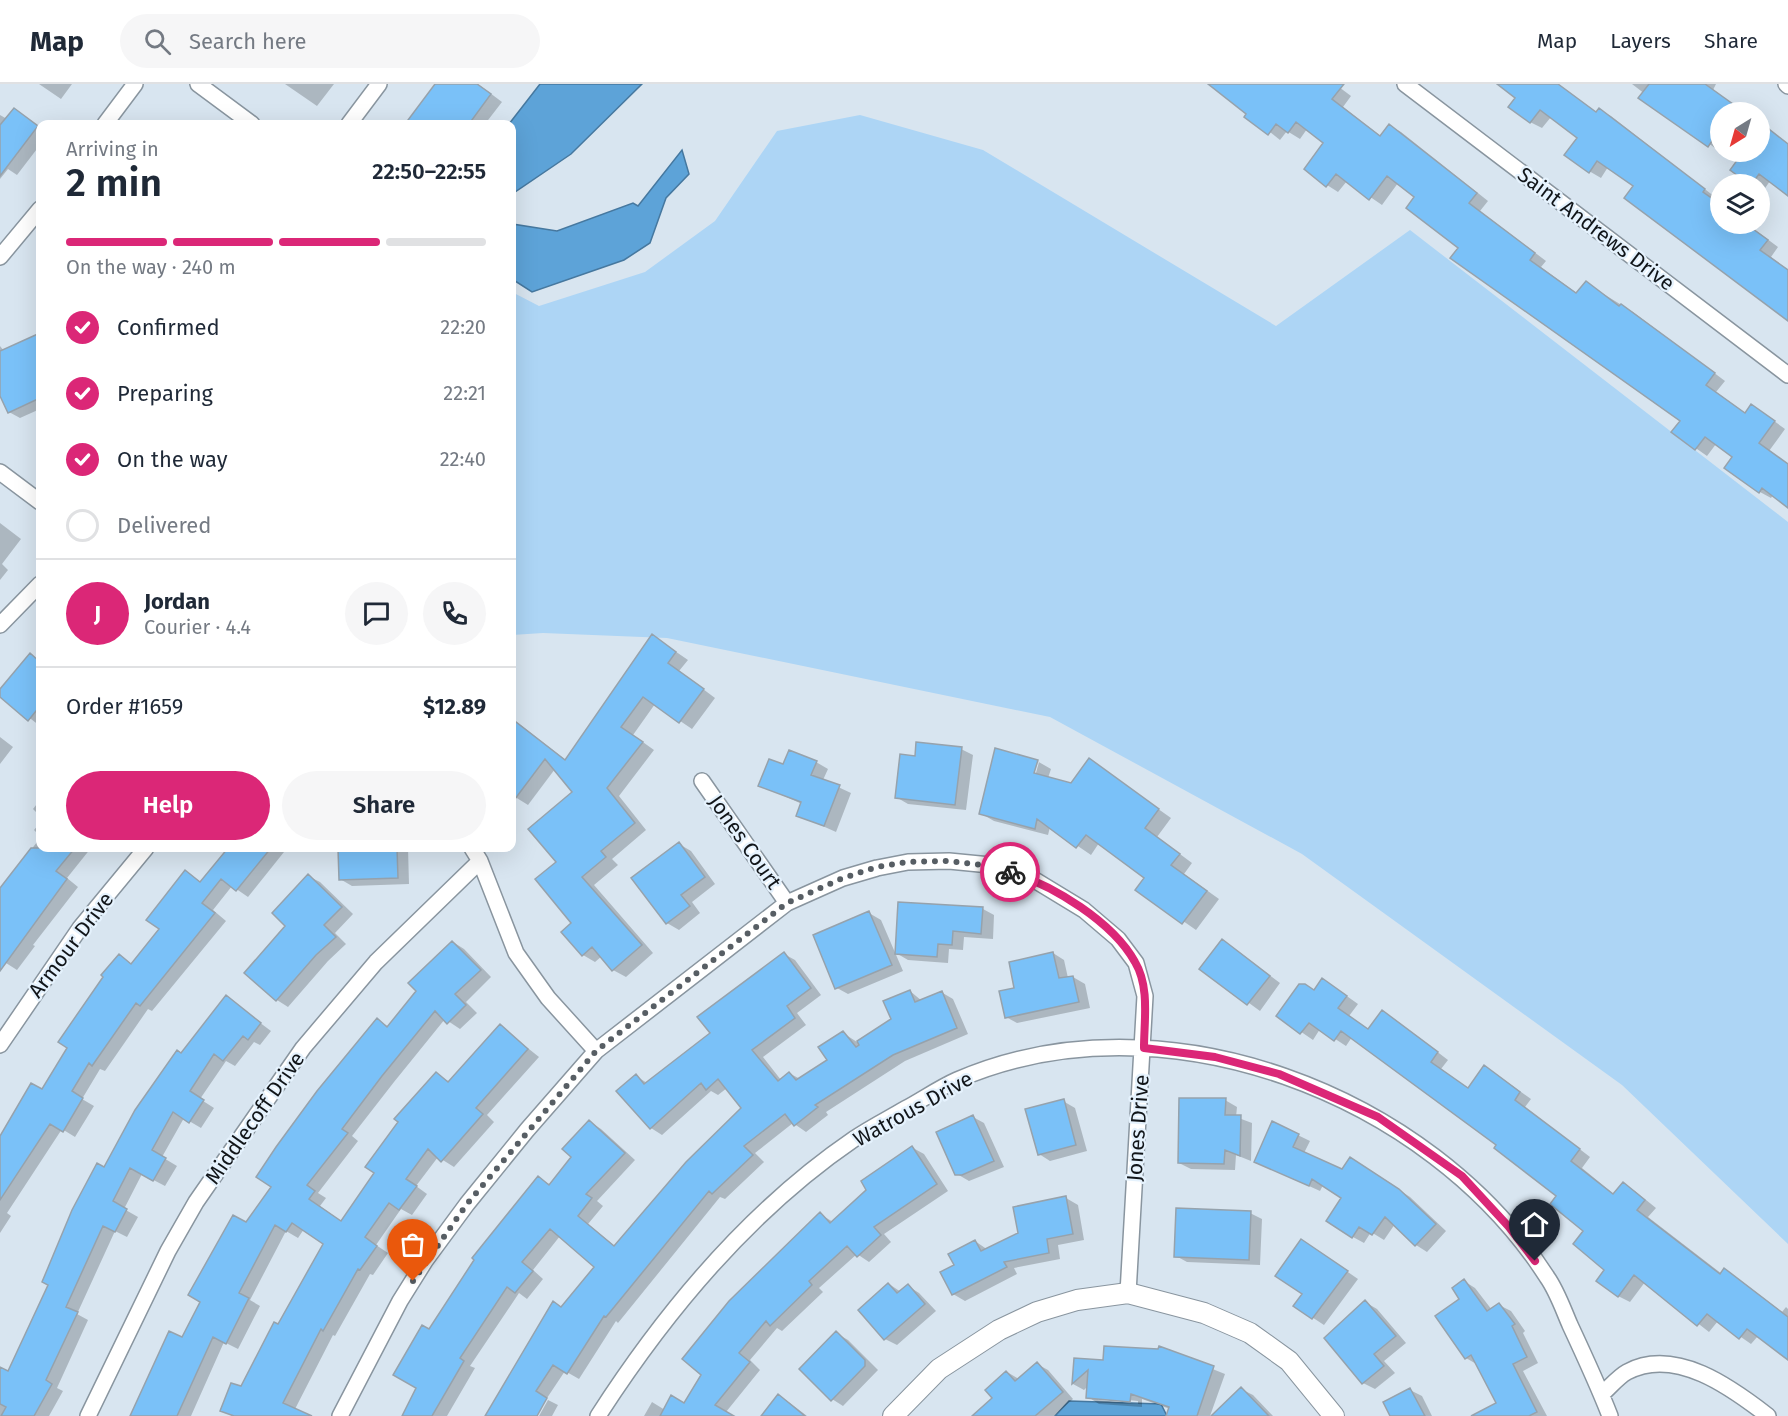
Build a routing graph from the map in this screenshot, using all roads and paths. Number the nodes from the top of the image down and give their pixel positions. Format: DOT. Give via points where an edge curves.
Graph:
graph roads {
  1 [pos="135,84"];
  2 [pos="198,84"];
  3 [pos="379,84"];
  4 [pos="1405,84"];
  5 [pos="108,120"];
  6 [pos="247,120"];
  7 [pos="352,120"];
  8 [pos="36,214"];
  9 [pos="0,257"];
  10 [pos="1788,375"];
  11 [pos="0,472"];
  12 [pos="36,499"];
  13 [pos="36,588"];
  14 [pos="0,625"];
  15 [pos="702,781"];
  16 [pos="143,852"];
  17 [pos="474,852"];
  18 [pos="480,861"];
  19 [pos="787,903"];
  20 [pos="0,1045"];
  21 [pos="1144,1048"];
  22 [pos="596,1051"];
  23 [pos="1128,1293"];
  24 [pos="1602,1394"];
  25 [pos="88,1416"];
  26 [pos="340,1416"];
  27 [pos="598,1416"];
  28 [pos="893,1416"];
  29 [pos="1334,1416"];
  30 [pos="1610,1416"];
  31 [pos="1768,1416"];
  1 -- 5 [label="street"];
  2 -- 6 [label="street"];
  3 -- 7 [label="street"];
  4 -- 10 [label="street, Saint Andrews Drive"];
  8 -- 9 [label="street"];
  11 -- 12 [label="street"];
  13 -- 14 [label="street"];
  15 -- 19 [label="street, Jones Court"];
  16 -- 20 [label="street, Armour Drive" via="80,928"];
  17 -- 18 [label="street"];
  18 -- 22 [label="street" via="516,953 548,998"];
  18 -- 25 [label="street, Middlecoff Drive" via="376,962 303,1047 190,1212"];
  19 -- 21 [label="street, Jones Drive" via="843,878 908,862 990,866 1033,879 1084,910 1118,939 1136,963 1145,996"];
  19 -- 22 [label="street, Jones Drive"];
  21 -- 23 [label="street, Jones Drive"];
  21 -- 24 [label="street, Watrous Drive" via="1215,1057 1289,1077 1378,1117 1462,1176 1509,1227 1548,1278"];
  21 -- 27 [label="street, Watrous Drive" via="1080,1048 1000,1064 955,1081 854,1139 771,1207 718,1258 625,1375"];
  22 -- 26 [label="street, Jones Drive" via="467,1204 425,1262 369,1357"];
  23 -- 28 [label="street" via="1077,1300 1037,1312 999,1330 939,1369"];
  23 -- 29 [label="street" via="1204,1313 1250,1333 1289,1361"];
  24 -- 30 [label="street, Watrous Drive"];
  24 -- 31 [label="street" via="1627,1372 1652,1365 1677,1366 1707,1376"];
}
